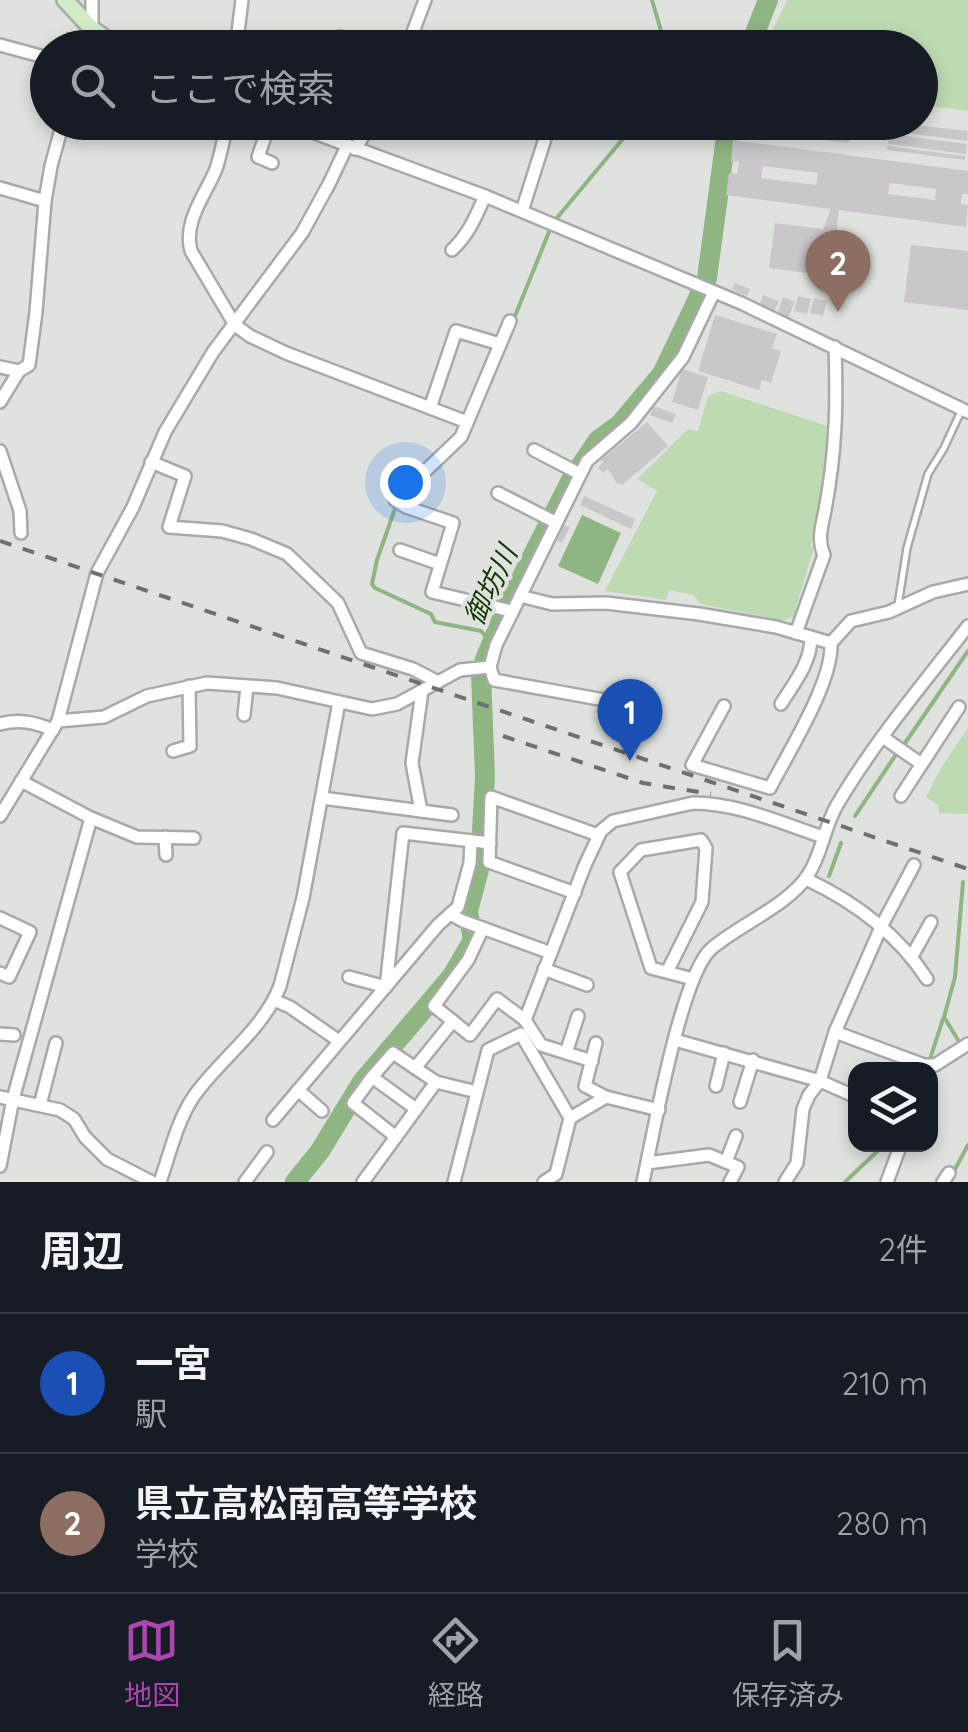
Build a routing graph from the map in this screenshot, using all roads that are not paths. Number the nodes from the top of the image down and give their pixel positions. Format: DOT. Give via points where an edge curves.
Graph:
graph roads {
  1 [pos="65,0"];
  2 [pos="92,0"];
  3 [pos="242,0"];
  4 [pos="425,0"];
  5 [pos="92,29"];
  6 [pos="238,30"];
  7 [pos="414,30"];
  8 [pos="0,45"];
  9 [pos="30,53"];
  10 [pos="58,140"];
  11 [pos="222,140"];
  12 [pos="264,140"];
  13 [pos="331,140"];
  14 [pos="357,140"];
  15 [pos="545,140"];
  16 [pos="351,148"];
  17 [pos="272,163"];
  18 [pos="0,188"];
  19 [pos="486,196"];
  20 [pos="46,201"];
  21 [pos="522,211"];
  22 [pos="452,250"];
  23 [pos="713,292"];
  24 [pos="510,320"];
  25 [pos="235,325"];
  26 [pos="500,344"];
  27 [pos="834,347"];
  28 [pos="0,366"];
  29 [pos="19,372"];
  30 [pos="0,402"];
  31 [pos="430,408"];
  32 [pos="965,410"];
  33 [pos="467,422"];
  34 [pos="534,450"];
  35 [pos="0,452"];
  36 [pos="151,462"];
  37 [pos="576,472"];
  38 [pos="498,493"];
  39 [pos="552,520"];
  40 [pos="21,533"];
  41 [pos="400,550"];
  42 [pos="440,564"];
  43 [pos="968,584"];
  44 [pos="520,596"];
  45 [pos="897,608"];
  46 [pos="507,610"];
  47 [pos="968,626"];
  48 [pos="796,633"];
  49 [pos="811,638"];
  50 [pos="831,643"];
  51 [pos="486,668"];
  52 [pos="438,682"];
  53 [pos="189,686"];
  54 [pos="247,686"];
  55 [pos="422,690"];
  56 [pos="339,702"];
  57 [pos="621,703"];
  58 [pos="781,704"];
  59 [pos="724,706"];
  60 [pos="959,707"];
  61 [pos="244,715"];
  62 [pos="0,724"];
  63 [pos="56,726"];
  64 [pos="884,738"];
  65 [pos="174,751"];
  66 [pos="920,762"];
  67 [pos="21,781"];
  68 [pos="901,796"];
  69 [pos="322,798"];
  70 [pos="417,810"];
  71 [pos="452,814"];
  72 [pos="0,816"];
  73 [pos="91,818"];
  74 [pos="412,833"];
  75 [pos="598,835"];
  76 [pos="165,837"];
  77 [pos="822,837"];
  78 [pos="194,838"];
  79 [pos="474,842"];
  80 [pos="490,843"];
  81 [pos="166,855"];
  82 [pos="914,865"];
  83 [pos="806,879"];
  84 [pos="575,893"];
  85 [pos="450,914"];
  86 [pos="0,918"];
  87 [pos="930,922"];
  88 [pos="882,926"];
  89 [pos="481,928"];
  90 [pos="550,952"];
  91 [pos="912,956"];
  92 [pos="544,969"];
  93 [pos="667,972"];
  94 [pos="0,974"];
  95 [pos="349,977"];
  96 [pos="693,979"];
  97 [pos="927,979"];
  98 [pos="587,985"];
  99 [pos="386,987"];
  100 [pos="274,1000"];
  101 [pos="578,1016"];
  102 [pos="525,1020"];
  103 [pos="453,1021"];
  104 [pos="835,1032"];
  105 [pos="0,1034"];
  106 [pos="14,1035"];
  107 [pos="675,1040"];
  108 [pos="340,1041"];
  109 [pos="56,1043"];
  110 [pos="596,1043"];
  111 [pos="968,1044"];
  112 [pos="566,1053"];
  113 [pos="724,1053"];
  114 [pos="753,1060"];
  115 [pos="592,1061"];
  116 [pos="415,1068"];
  117 [pos="372,1077"];
  118 [pos="820,1081"];
  119 [pos="436,1082"];
  120 [pos="716,1086"];
  121 [pos="298,1090"];
  122 [pos="477,1092"];
  123 [pos="848,1093"];
  124 [pos="606,1097"];
  125 [pos="6,1098"];
  126 [pos="740,1102"];
  127 [pos="40,1104"];
  128 [pos="416,1109"];
  129 [pos="659,1110"];
  130 [pos="322,1111"];
  131 [pos="570,1118"];
  132 [pos="273,1120"];
  133 [pos="396,1136"];
  134 [pos="736,1136"];
  135 [pos="267,1152"];
  136 [pos="898,1152"];
  137 [pos="726,1162"];
  138 [pos="647,1164"];
  139 [pos="0,1166"];
  140 [pos="152,1182"];
  141 [pos="160,1182"];
  142 [pos="245,1182"];
  143 [pos="363,1182"];
  144 [pos="454,1182"];
  145 [pos="544,1182"];
  146 [pos="643,1182"];
  147 [pos="730,1182"];
  148 [pos="785,1182"];
  149 [pos="887,1182"];
  1 -- 5 [label="street"];
  2 -- 5 [label="street"];
  3 -- 6 [label="street"];
  4 -- 7 [label="street"];
  8 -- 9 [label="street"];
  10 -- 20 [label="street"];
  11 -- 25 [label="street" via="188,240"];
  12 -- 17 [label="street" via="258,157"];
  13 -- 16 [label="street"];
  14 -- 16 [label="street"];
  15 -- 21 [label="street"];
  16 -- 19 [label="street"];
  16 -- 25 [label="street" via="302,233"];
  18 -- 20 [label="street"];
  19 -- 21 [label="street"];
  19 -- 22 [label="street"];
  20 -- 29 [label="street" via="28,365"];
  21 -- 23 [label="street"];
  23 -- 27 [label="street"];
  23 -- 37 [label="street" via="683,357 631,423"];
  24 -- 26 [label="street"];
  25 -- 31 [label="street" via="286,353"];
  25 -- 36 [label="street" via="193,382"];
  26 -- 31 [label="street" via="456,331"];
  26 -- 33 [label="street"];
  27 -- 32 [label="street"];
  27 -- 48 [label="street" via="836,432 819,543 824,555"];
  28 -- 29 [label="street"];
  29 -- 30 [label="street"];
  31 -- 33 [label="street"];
  32 -- 45 [label="lane" via="928,474"];
  33 -- 42 [label="street" via="461,436 395,500 452,523"];
  34 -- 37 [label="street"];
  35 -- 40 [label="street"];
  36 -- 52 [label="street" via="186,476 170,528 222,532 287,554 338,603 362,653"];
  36 -- 63 [label="street" via="98,574"];
  37 -- 39 [label="street"];
  38 -- 39 [label="street"];
  39 -- 44 [label="street"];
  41 -- 42 [label="street"];
  42 -- 46 [label="street" via="432,592"];
  43 -- 45 [label="street"];
  44 -- 46 [label="street"];
  44 -- 48 [label="street" via="699,614"];
  45 -- 50 [label="street" via="850,621"];
  46 -- 51 [label="street"];
  47 -- 64 [label="street"];
  48 -- 49 [label="street"];
  49 -- 50 [label="street"];
  49 -- 58 [label="street" via="806,665"];
  50 -- 59 [label="street" via="823,685 770,788 692,765"];
  51 -- 52 [label="street" via="460,670"];
  51 -- 57 [label="street" via="494,680"];
  52 -- 55 [label="street"];
  53 -- 54 [label="street"];
  53 -- 63 [label="street" via="104,717"];
  53 -- 65 [label="street" via="190,746"];
  54 -- 56 [label="street"];
  54 -- 61 [label="street"];
  55 -- 56 [label="street" via="372,709"];
  55 -- 70 [label="street" via="412,763"];
  56 -- 69 [label="street"];
  60 -- 66 [label="street"];
  62 -- 63 [label="street"];
  63 -- 67 [label="street"];
  64 -- 66 [label="street"];
  64 -- 77 [label="street"];
  66 -- 68 [label="street"];
  67 -- 72 [label="street"];
  67 -- 73 [label="street"];
  69 -- 70 [label="street"];
  69 -- 100 [label="street"];
  70 -- 71 [label="street"];
  70 -- 74 [label="street"];
  73 -- 76 [label="street" via="137,837"];
  73 -- 125 [label="street"];
  74 -- 79 [label="street"];
  74 -- 99 [label="street" via="404,833"];
  75 -- 77 [label="street" via="613,821 706,803"];
  75 -- 80 [label="street" via="492,797"];
  75 -- 84 [label="street"];
  76 -- 78 [label="street"];
  76 -- 81 [label="street"];
  77 -- 83 [label="street"];
  79 -- 80 [label="street"];
  79 -- 85 [label="street" via="458,907"];
  80 -- 84 [label="street" via="489,862"];
  82 -- 88 [label="street"];
  83 -- 88 [label="street"];
  83 -- 96 [label="street" via="713,948"];
  84 -- 90 [label="street"];
  85 -- 89 [label="street"];
  85 -- 99 [label="street"];
  86 -- 94 [label="street" via="30,932 9,978"];
  87 -- 91 [label="street"];
  88 -- 91 [label="street"];
  88 -- 104 [label="street"];
  89 -- 90 [label="street"];
  89 -- 103 [label="street" via="468,960 434,1006"];
  90 -- 92 [label="street"];
  91 -- 97 [label="street"];
  92 -- 98 [label="street"];
  92 -- 102 [label="street"];
  93 -- 93 [label="street" via="650,968 620,872 641,850 700,840 706,848 702,902"];
  93 -- 96 [label="street"];
  95 -- 99 [label="street"];
  96 -- 107 [label="street"];
  99 -- 108 [label="street"];
  100 -- 108 [label="street"];
  100 -- 141 [label="street" via="195,1094"];
  101 -- 112 [label="street"];
  102 -- 103 [label="street" via="497,999 470,1035"];
  102 -- 112 [label="street" via="541,1045"];
  103 -- 116 [label="street"];
  104 -- 111 [label="street" via="924,1066"];
  104 -- 118 [label="street"];
  105 -- 106 [label="street"];
  107 -- 113 [label="street"];
  107 -- 129 [label="street"];
  108 -- 121 [label="street"];
  109 -- 127 [label="street"];
  110 -- 115 [label="street"];
  112 -- 115 [label="street"];
  113 -- 114 [label="street"];
  113 -- 120 [label="street"];
  114 -- 118 [label="street"];
  114 -- 126 [label="street"];
  115 -- 124 [label="street" via="585,1086"];
  116 -- 117 [label="street" via="393,1053"];
  116 -- 119 [label="street"];
  117 -- 128 [label="street"];
  117 -- 133 [label="street" via="353,1104"];
  118 -- 123 [label="street"];
  118 -- 148 [label="street" via="803,1109 796,1162"];
  119 -- 122 [label="street"];
  119 -- 128 [label="street"];
  121 -- 130 [label="street"];
  121 -- 132 [label="street"];
  122 -- 131 [label="street" via="488,1050 520,1034"];
  122 -- 144 [label="street"];
  124 -- 129 [label="street"];
  124 -- 131 [label="street"];
  125 -- 127 [label="street"];
  125 -- 139 [label="street"];
  127 -- 140 [label="street" via="74,1119 107,1159"];
  128 -- 133 [label="street"];
  129 -- 138 [label="street"];
  131 -- 145 [label="street" via="556,1174"];
  133 -- 143 [label="street"];
  134 -- 137 [label="street"];
  135 -- 142 [label="street"];
  136 -- 149 [label="street"];
  137 -- 138 [label="street" via="709,1156"];
  137 -- 147 [label="street" via="738,1167"];
  138 -- 146 [label="street"];
}
